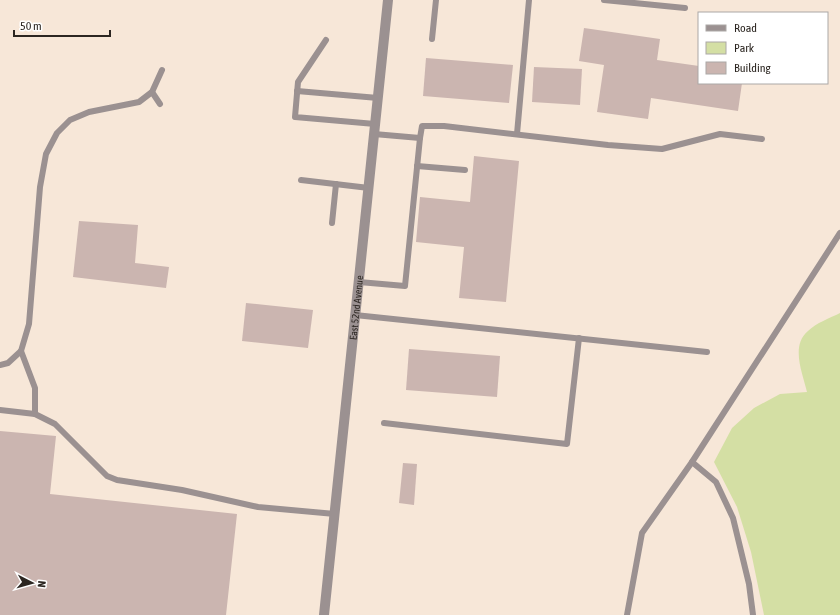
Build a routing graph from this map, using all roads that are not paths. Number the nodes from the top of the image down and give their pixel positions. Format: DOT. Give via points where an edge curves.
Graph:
graph roads {
  1 [pos="388,0"];
  2 [pos="436,0"];
  3 [pos="529,0"];
  4 [pos="604,0"];
  5 [pos="625,1"];
  6 [pos="685,8"];
  7 [pos="432,38"];
  8 [pos="326,40"];
  9 [pos="162,70"];
  10 [pos="297,91"];
  11 [pos="152,92"];
  12 [pos="378,98"];
  13 [pos="160,104"];
  14 [pos="375,129"];
  15 [pos="517,134"];
  16 [pos="420,138"];
  17 [pos="762,138"];
  18 [pos="417,166"];
  19 [pos="466,170"];
  20 [pos="302,180"];
  21 [pos="336,184"];
  22 [pos="369,188"];
  23 [pos="332,223"];
  24 [pos="840,233"];
  25 [pos="359,282"];
  26 [pos="355,315"];
  27 [pos="579,338"];
  28 [pos="21,351"];
  29 [pos="706,352"];
  30 [pos="0,365"];
  31 [pos="0,410"];
  32 [pos="35,414"];
  33 [pos="384,423"];
  34 [pos="692,462"];
  35 [pos="335,514"];
  36 [pos="324,615"];
  37 [pos="627,615"];
  38 [pos="753,615"];
  1 -- 12 [label="street, East 52nd Avenue"];
  2 -- 7 [label="lane"];
  3 -- 15 [label="lane"];
  4 -- 5 [label="lane"];
  5 -- 6 [label="lane"];
  8 -- 10 [label="lane" via="298,82"];
  9 -- 11 [label="lane"];
  10 -- 12 [label="lane"];
  10 -- 14 [label="lane" via="295,117"];
  11 -- 13 [label="lane"];
  11 -- 28 [label="lane" via="138,102 89,112 70,120 57,133 46,154 35,233 28,324"];
  12 -- 14 [label="street, East 52nd Avenue"];
  14 -- 16 [label="lane"];
  14 -- 22 [label="street, East 52nd Avenue"];
  15 -- 16 [label="lane" via="422,126"];
  15 -- 17 [label="lane" via="662,149 720,134"];
  16 -- 18 [label="lane"];
  18 -- 19 [label="lane"];
  18 -- 25 [label="lane" via="405,286"];
  20 -- 21 [label="lane"];
  21 -- 22 [label="lane"];
  21 -- 23 [label="lane"];
  22 -- 25 [label="street, East 52nd Avenue"];
  24 -- 34 [label="lane"];
  25 -- 26 [label="street, East 52nd Avenue"];
  26 -- 27 [label="lane"];
  26 -- 35 [label="street, East 52nd Avenue"];
  27 -- 29 [label="lane"];
  27 -- 33 [label="lane" via="567,444"];
  28 -- 30 [label="lane" via="8,363"];
  28 -- 32 [label="lane" via="35,388"];
  31 -- 32 [label="lane"];
  32 -- 35 [label="lane" via="55,424 106,476 117,480 182,490 258,507"];
  34 -- 37 [label="lane" via="642,533"];
  34 -- 38 [label="lane" via="716,482 733,518 749,584"];
  35 -- 36 [label="street, East 52nd Avenue"];
}
